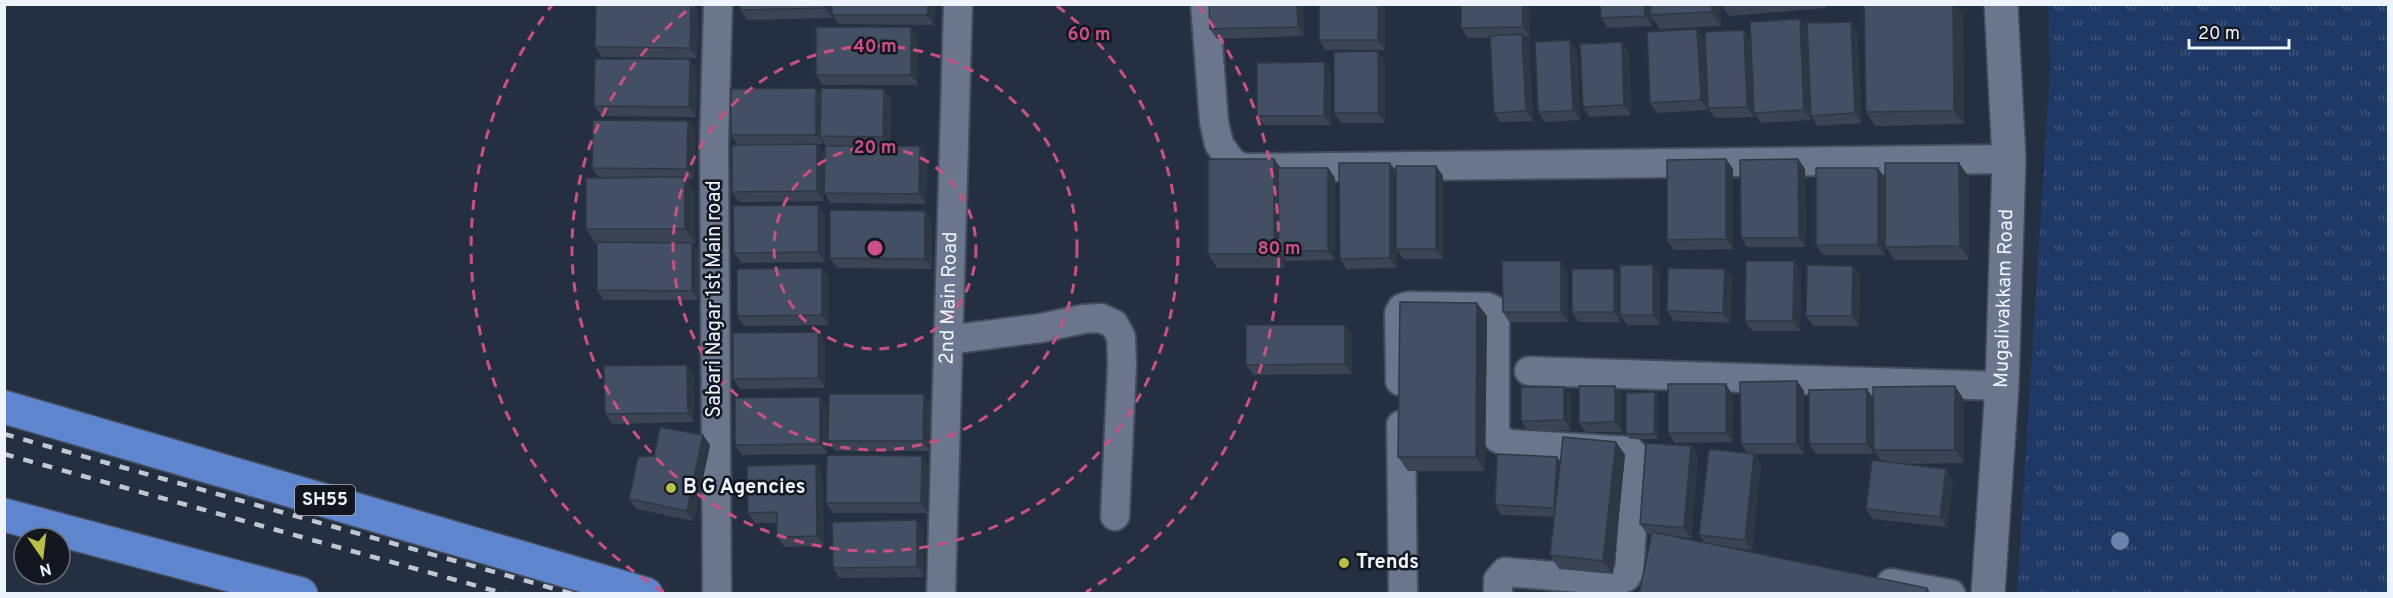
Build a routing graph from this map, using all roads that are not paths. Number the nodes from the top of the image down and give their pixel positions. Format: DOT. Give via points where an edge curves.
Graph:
graph roads {
  1 [pos="717,4"];
  2 [pos="958,4"];
  3 [pos="1205,4"];
  4 [pos="2001,4"];
  5 [pos="2008,159"];
  6 [pos="948,340"];
  7 [pos="1529,371"];
  8 [pos="2002,386"];
  9 [pos="4,407"];
  10 [pos="4,515"];
  11 [pos="1115,516"];
  12 [pos="1657,543"];
  13 [pos="1860,577"];
  14 [pos="301,594"];
  15 [pos="646,594"];
  16 [pos="717,594"];
  17 [pos="941,594"];
  18 [pos="1403,594"];
  19 [pos="1498,594"];
  20 [pos="1643,594"];
  21 [pos="1951,594"];
  22 [pos="1988,594"];
  1 -- 16 [label="street, Sabari Nagar 1st Main road"];
  2 -- 6 [label="street, 2nd Main Road"];
  3 -- 5 [label="street" via="1219,144 1234,164 1245,168"];
  4 -- 5 [label="street, Mugalivakkam Road"];
  5 -- 8 [label="street, Mugalivakkam Road"];
  6 -- 11 [label="street" via="1083,319 1101,318 1114,324 1121,338 1122,364"];
  6 -- 17 [label="street, 2nd Main Road"];
  7 -- 8 [label="street"];
  8 -- 22 [label="street, Mugalivakkam Road"];
  9 -- 15 [label="main road, SH55"];
  10 -- 14 [label="main road"];
  12 -- 20 [label="street" via="1650,549"];
  13 -- 21 [label="street"];
  18 -- 19 [label="street" via="1399,313 1408,306 1494,310 1495,430 1502,441 1630,451 1637,458 1626,577 1617,582 1505,572 1498,580"];
}
